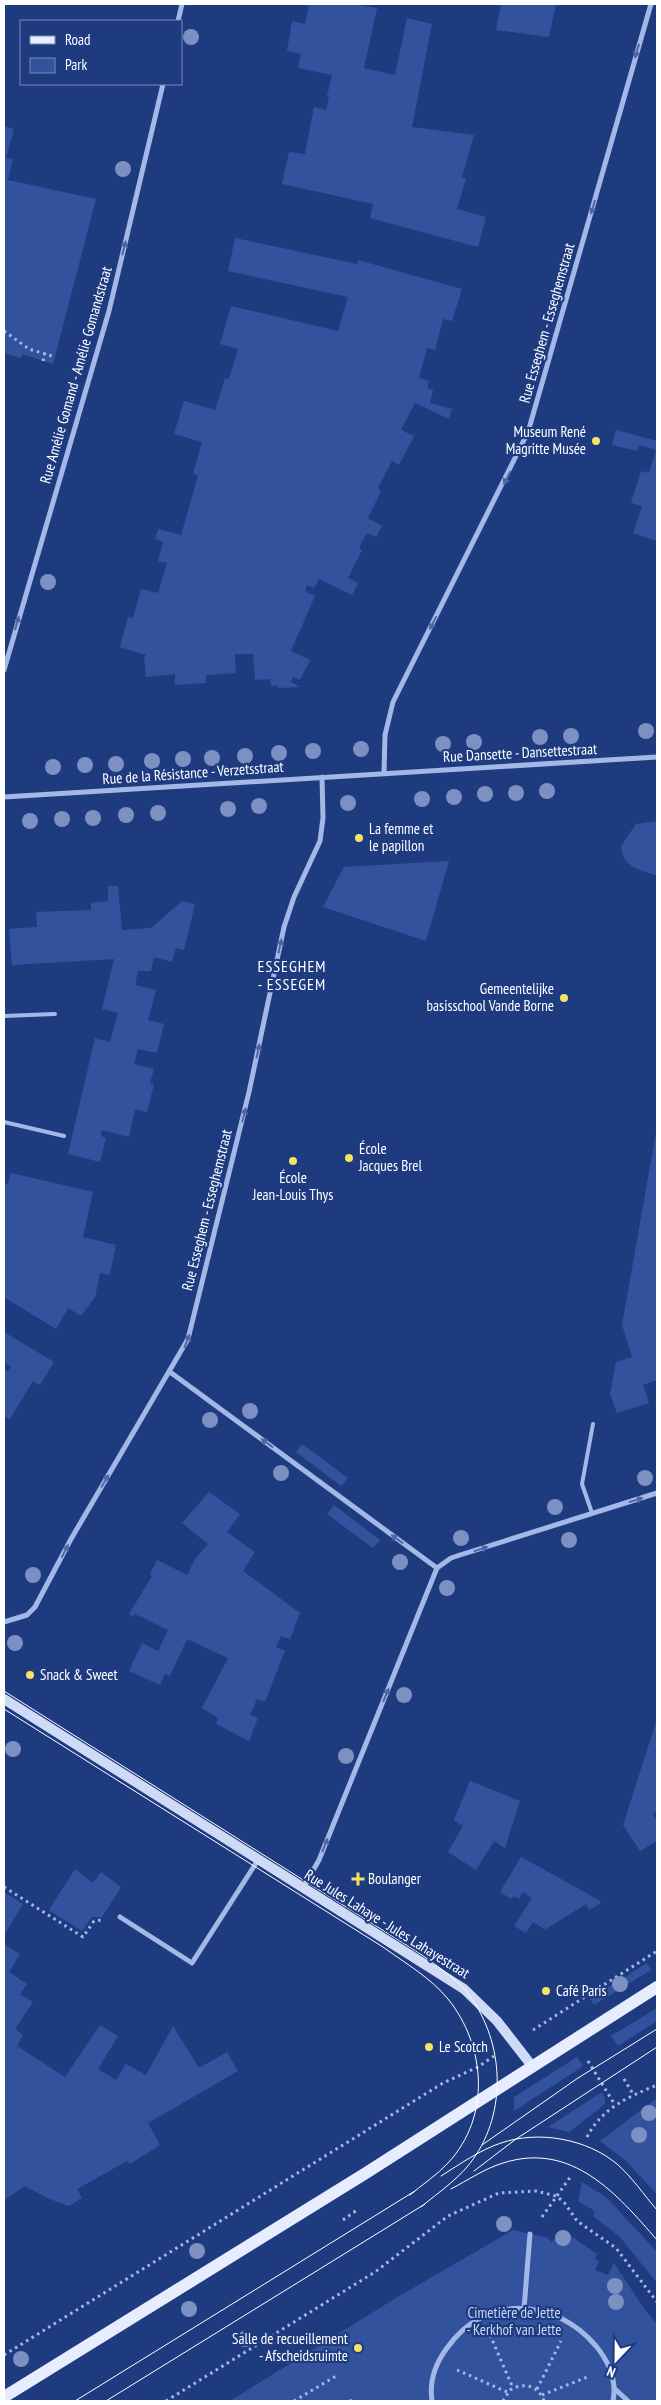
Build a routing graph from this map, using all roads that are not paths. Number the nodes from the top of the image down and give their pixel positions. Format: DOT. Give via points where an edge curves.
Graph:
graph roads {
  1 [pos="182,4"];
  2 [pos="651,4"];
  3 [pos="178,20"];
  4 [pos="164,85"];
  5 [pos="4,670"];
  6 [pos="657,757"];
  7 [pos="384,774"];
  8 [pos="322,777"];
  9 [pos="4,797"];
  10 [pos="55,1014"];
  11 [pos="4,1016"];
  12 [pos="4,1122"];
  13 [pos="64,1136"];
  14 [pos="170,1372"];
  15 [pos="593,1424"];
  16 [pos="657,1493"];
  17 [pos="592,1513"];
  18 [pos="436,1568"];
  19 [pos="4,1622"];
  20 [pos="4,1700"];
  21 [pos="258,1860"];
  22 [pos="303,1889"];
  23 [pos="120,1917"];
  24 [pos="657,1987"];
  25 [pos="532,2066"];
  26 [pos="530,2234"];
  27 [pos="524,2309"];
  28 [pos="616,2389"];
  29 [pos="4,2396"];
  30 [pos="432,2399"];
  31 [pos="426,2401"];
  32 [pos="613,2401"];
  33 [pos="628,2401"];
  1 -- 3 [label="street"];
  2 -- 7 [label="street, Rue Esseghem - Esseghemstraat, one-way" via="528,432 392,702 385,735"];
  5 -- 4 [label="street, Rue Amélie Gomand - Amélie Gomandstraat, one-way" via="109,311"];
  6 -- 7 [label="street, Rue Dansette - Dansettestraat"];
  7 -- 8 [label="street, Rue de la Résistance - Verzetsstraat"];
  8 -- 9 [label="street, Rue de la Résistance - Verzetsstraat"];
  14 -- 8 [label="street, Rue Esseghem - Esseghemstraat, one-way" via="188,1339 249,1092 284,927 320,841 324,818"];
  10 -- 11 [label="lane"];
  12 -- 13 [label="lane"];
  18 -- 14 [label="street, one-way"];
  19 -- 14 [label="street, Rue Esseghem - Esseghemstraat, one-way" via="27,1615 42,1597 76,1531"];
  15 -- 17 [label="lane" via="582,1484"];
  17 -- 16 [label="street, one-way"];
  18 -- 17 [label="street, one-way" via="460,1555"];
  22 -- 18 [label="street, one-way" via="319,1860"];
  20 -- 21 [label="street, Rue Jules Lahaye - Jules Lahayestraat"];
  21 -- 22 [label="street, Rue Jules Lahaye - Jules Lahayestraat"];
  21 -- 23 [label="street" via="192,1964"];
  22 -- 25 [label="street, Rue Jules Lahaye - Jules Lahayestraat" via="464,1989 497,2021"];
  24 -- 25 [label="main road"];
  25 -- 29 [label="main road" via="383,2163"];
  26 -- 27 [label="street"];
  27 -- 28 [label="street" via="549,2312 570,2322 591,2341 606,2361"];
  27 -- 30 [label="street" via="502,2310 482,2316 458,2333 438,2361 432,2378"];
  28 -- 32 [label="street"];
  28 -- 33 [label="street"];
  30 -- 31 [label="street"];
}
